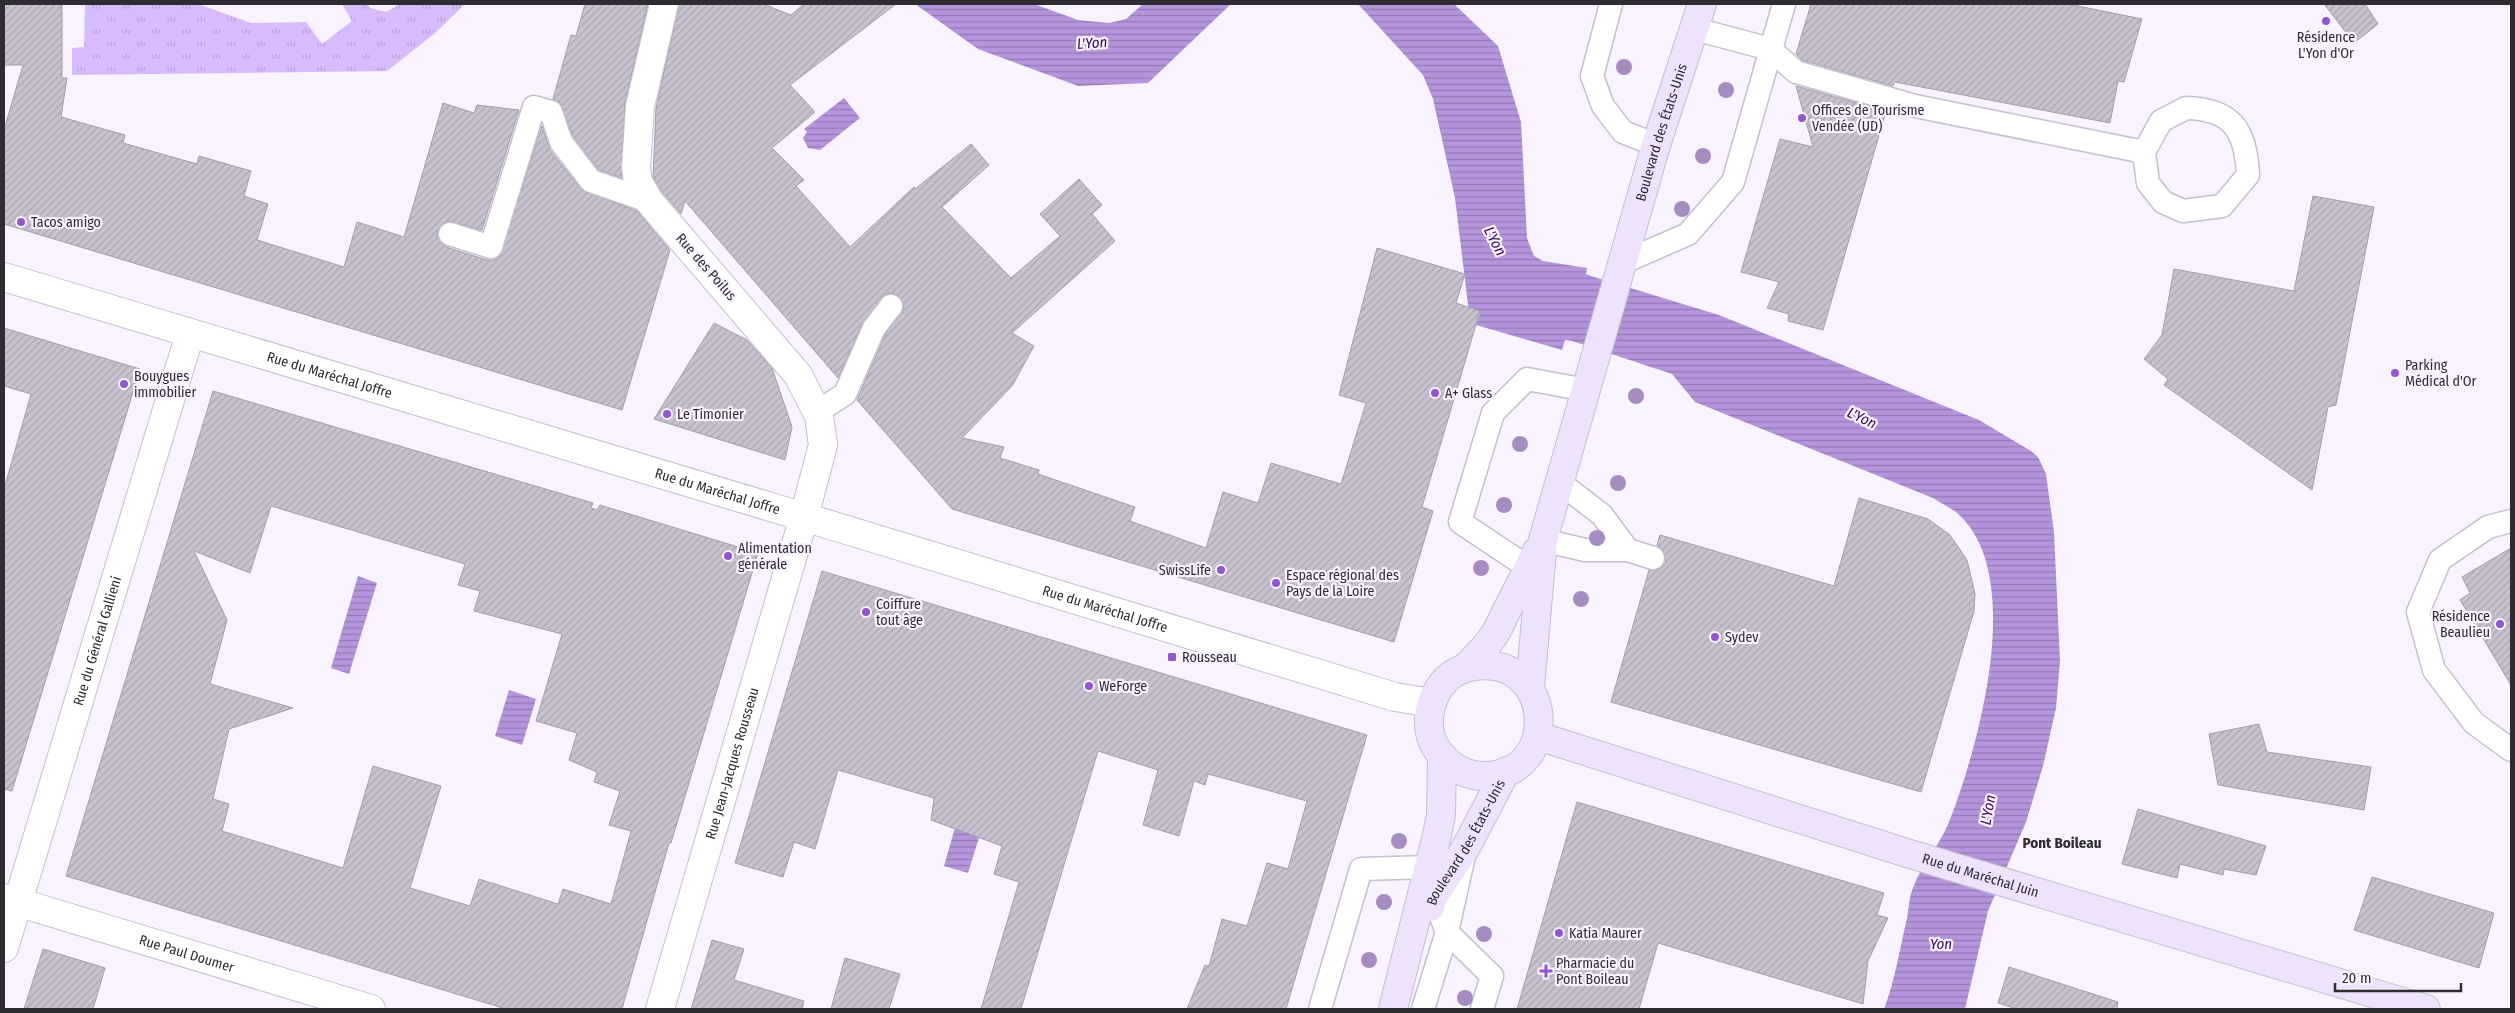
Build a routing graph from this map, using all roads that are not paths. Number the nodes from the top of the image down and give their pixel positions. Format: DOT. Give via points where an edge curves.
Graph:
graph roads {
  1 [pos="664,4"];
  2 [pos="1611,4"];
  3 [pos="1702,4"];
  4 [pos="1784,4"];
  5 [pos="1695,29"];
  6 [pos="1770,49"];
  7 [pos="1656,145"];
  8 [pos="2144,152"];
  9 [pos="649,201"];
  10 [pos="450,234"];
  11 [pos="1624,262"];
  12 [pos="4,277"];
  13 [pos="891,306"];
  14 [pos="190,334"];
  15 [pos="1589,377"];
  16 [pos="817,412"];
  17 [pos="1559,482"];
  18 [pos="804,517"];
  19 [pos="2511,521"];
  20 [pos="1543,540"];
  21 [pos="1628,550"];
  22 [pos="1653,558"];
  23 [pos="1529,568"];
  24 [pos="1465,668"];
  25 [pos="1530,687"];
  26 [pos="1432,703"];
  27 [pos="1538,736"];
  28 [pos="2511,750"];
  29 [pos="1442,756"];
  30 [pos="1506,771"];
  31 [pos="1465,849"];
  32 [pos="1430,867"];
  33 [pos="1434,895"];
  34 [pos="11,900"];
  35 [pos="1447,932"];
  36 [pos="4,948"];
  37 [pos="1404,971"];
  38 [pos="371,1009"];
  39 [pos="660,1009"];
  40 [pos="1320,1009"];
  41 [pos="1393,1009"];
  42 [pos="1423,1009"];
  43 [pos="1482,1009"];
  44 [pos="2426,1009"];
  1 -- 9 [label="street, Rue des Poilus" via="640,106 637,175"];
  2 -- 7 [label="lane" via="1592,76 1603,106 1623,132"];
  3 -- 5 [label="main road, Boulevard des États-Unis"];
  4 -- 6 [label="lane"];
  5 -- 6 [label="lane"];
  5 -- 7 [label="main road, Boulevard des États-Unis"];
  6 -- 8 [label="lane" via="1796,72 1915,106"];
  6 -- 11 [label="lane" via="1733,182 1688,234"];
  7 -- 11 [label="main road, Boulevard des États-Unis"];
  8 -- 8 [label="lane" via="2148,183 2163,202 2183,211 2222,206 2248,176 2247,150 2234,124 2208,109 2186,108 2161,121"];
  9 -- 10 [label="lane" via="591,181 561,142 552,112 534,107 491,246"];
  9 -- 16 [label="street, Rue des Poilus" via="798,375"];
  11 -- 15 [label="main road, Boulevard des États-Unis"];
  12 -- 14 [label="street, Rue du Maréchal Joffre"];
  13 -- 16 [label="lane" via="874,328 845,394"];
  14 -- 18 [label="street, Rue du Maréchal Joffre"];
  14 -- 34 [label="street, Rue du Général Gallieni"];
  15 -- 17 [label="main road"];
  15 -- 23 [label="lane" via="1527,379 1493,413 1460,522"];
  16 -- 18 [label="street, Rue des Poilus" via="822,445"];
  17 -- 20 [label="main road"];
  17 -- 21 [label="lane" via="1602,514"];
  18 -- 26 [label="street, Rue du Maréchal Joffre" via="1395,697"];
  18 -- 39 [label="street, Rue Jean-Jacques Rousseau"];
  19 -- 28 [label="lane" via="2488,527 2440,560 2418,612 2434,670 2474,723"];
  20 -- 21 [label="lane" via="1585,550"];
  20 -- 23 [label="main road"];
  20 -- 25 [label="main road"];
  21 -- 22 [label="lane"];
  23 -- 24 [label="main road" via="1493,638"];
  24 -- 25 [label="main road" via="1477,665 1500,667 1512,671"];
  24 -- 26 [label="main road" via="1445,682"];
  25 -- 27 [label="main road" via="1538,705"];
  26 -- 29 [label="main road" via="1430,731"];
  27 -- 30 [label="main road" via="1530,753"];
  27 -- 44 [label="main road, Rue du Maréchal Juin" via="1910,854"];
  29 -- 30 [label="main road" via="1466,773 1486,776"];
  29 -- 32 [label="main road, Boulevard des États-Unis" via="1441,815"];
  30 -- 31 [label="main road, Boulevard des États-Unis"];
  31 -- 33 [label="main road, Boulevard des États-Unis"];
  31 -- 35 [label="lane"];
  32 -- 37 [label="main road, Boulevard des États-Unis"];
  32 -- 40 [label="lane" via="1361,869"];
  33 -- 35 [label="lane"];
  33 -- 37 [label="main road, Boulevard des États-Unis"];
  34 -- 36 [label="street, Rue du Général Gallieni"];
  34 -- 38 [label="street, Rue Paul Doumer"];
  35 -- 42 [label="lane"];
  35 -- 43 [label="lane" via="1492,976"];
  37 -- 41 [label="main road, Boulevard des États-Unis"];
}
